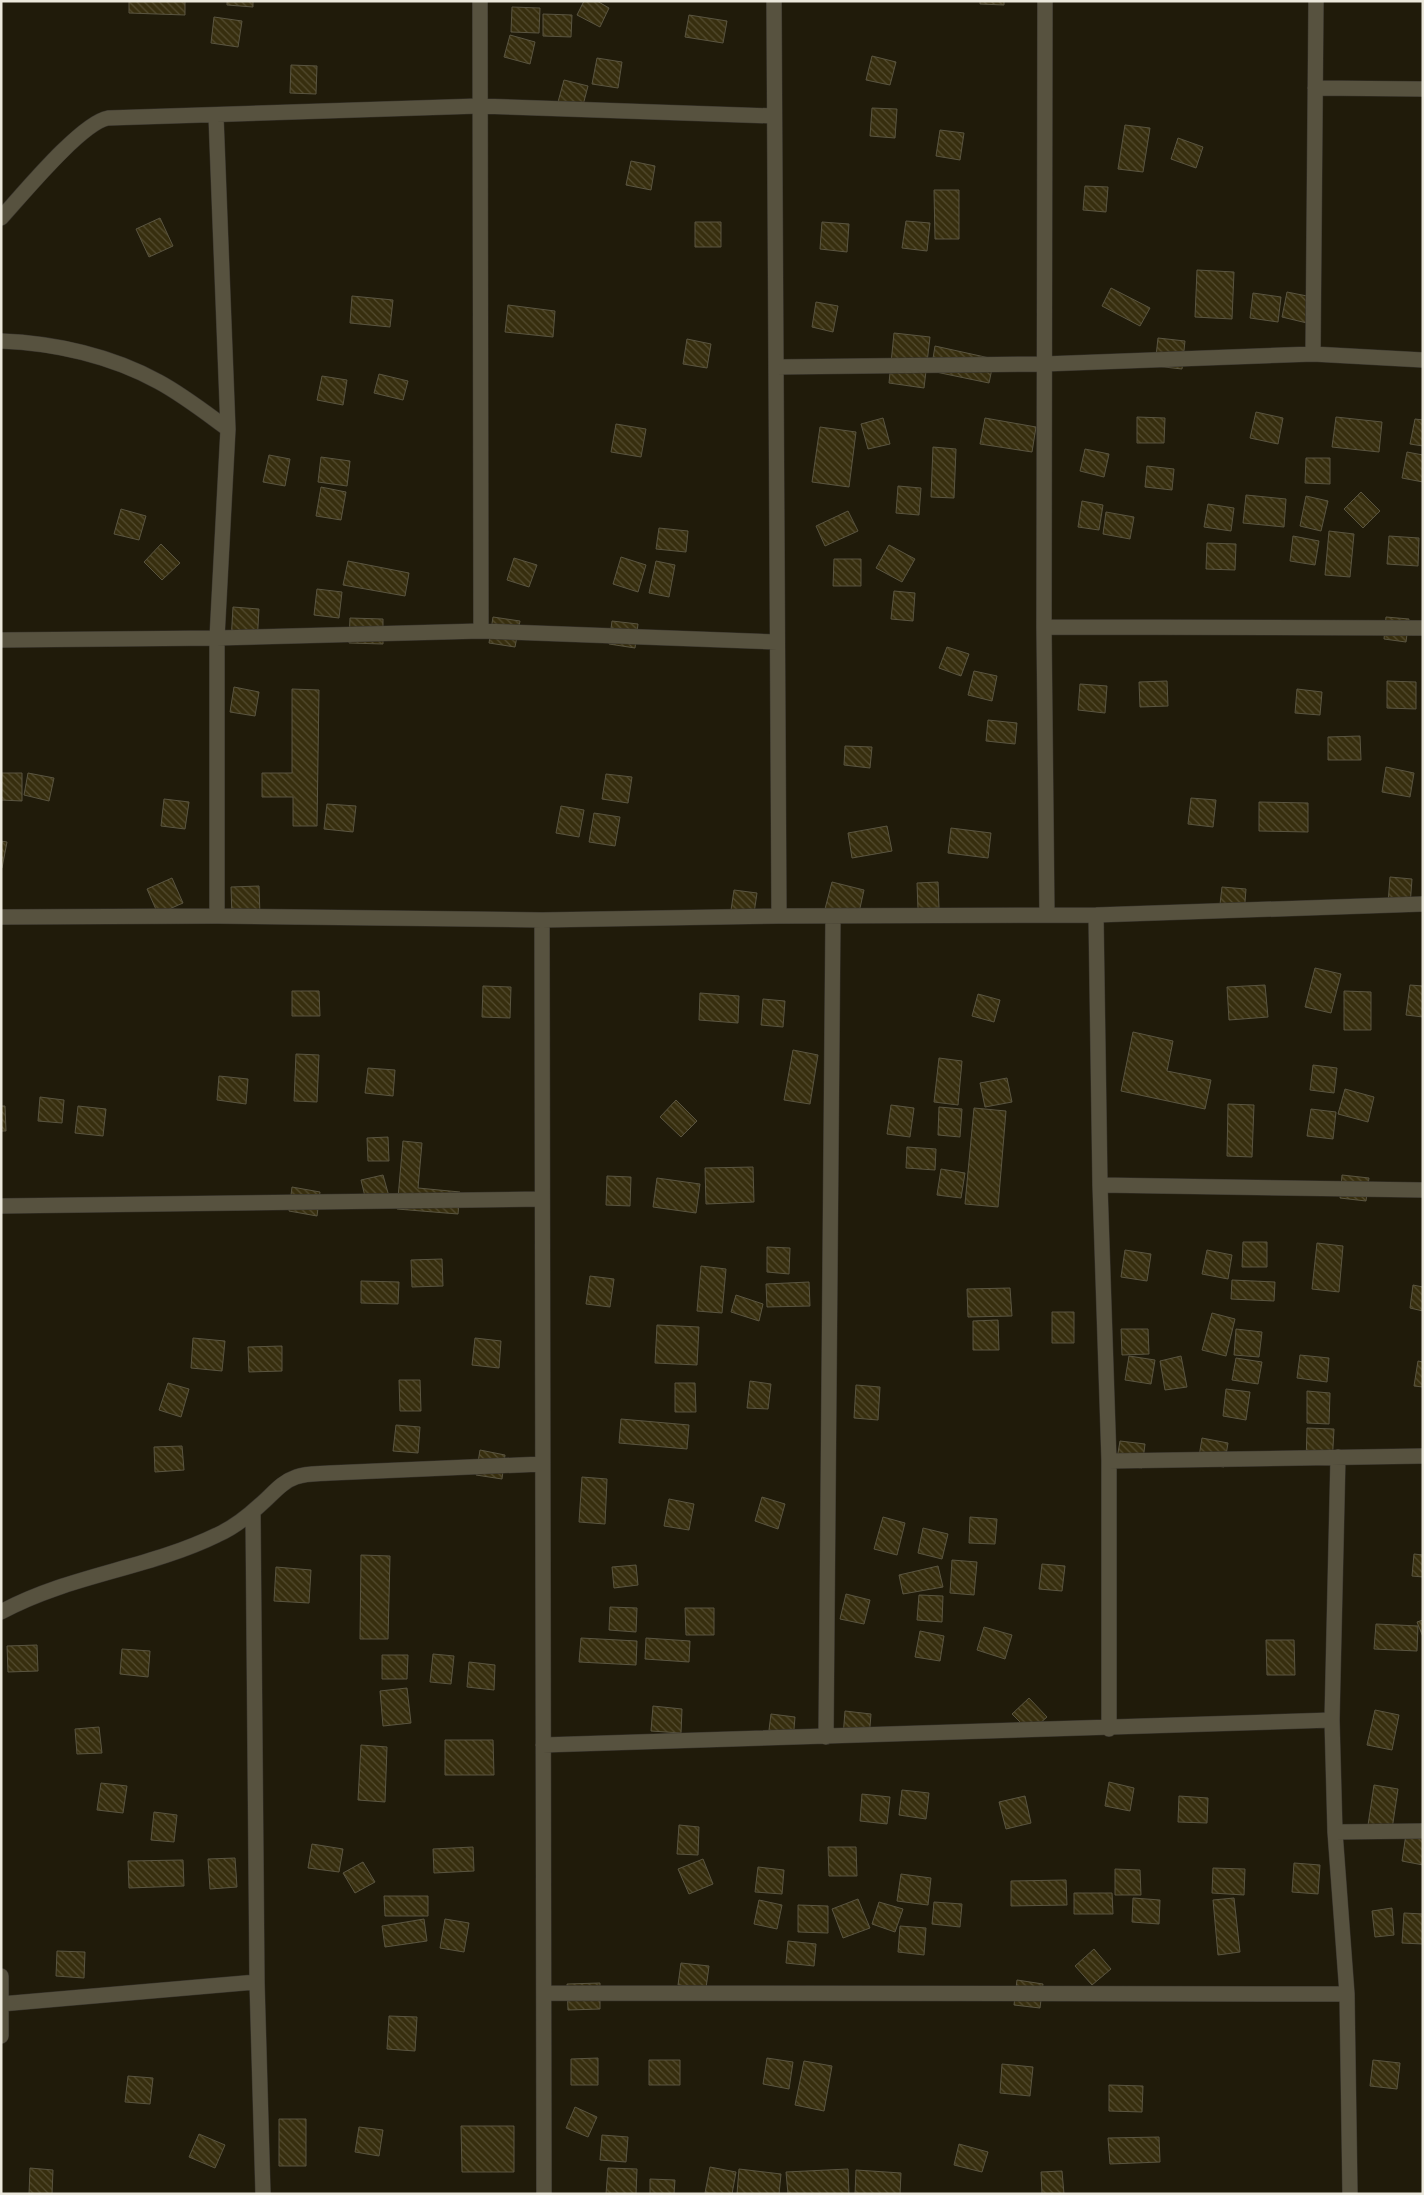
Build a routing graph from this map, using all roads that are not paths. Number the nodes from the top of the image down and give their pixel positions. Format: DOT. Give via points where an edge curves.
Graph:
graph roads {
  1 [pos="480,1"];
  2 [pos="774,1"];
  3 [pos="1045,1"];
  4 [pos="1316,1"];
  5 [pos="1314,88"];
  6 [pos="1423,89"];
  7 [pos="479,106"];
  8 [pos="216,116"];
  9 [pos="774,116"];
  10 [pos="1,218"];
  11 [pos="1,341"];
  12 [pos="1313,354"];
  13 [pos="1423,360"];
  14 [pos="1044,364"];
  15 [pos="776,367"];
  16 [pos="228,429"];
  17 [pos="1044,627"];
  18 [pos="1423,628"];
  19 [pos="481,631"];
  20 [pos="217,638"];
  21 [pos="1,640"];
  22 [pos="777,642"];
  23 [pos="1423,904"];
  24 [pos="1047,915"];
  25 [pos="1096,915"];
  26 [pos="217,916"];
  27 [pos="779,916"];
  28 [pos="833,916"];
  29 [pos="1,917"];
  30 [pos="542,920"];
  31 [pos="1100,1185"];
  32 [pos="1423,1190"];
  33 [pos="542,1199"];
  34 [pos="1,1206"];
  35 [pos="1423,1456"];
  36 [pos="1338,1457"];
  37 [pos="1109,1461"];
  38 [pos="542,1464"];
  39 [pos="253,1512"];
  40 [pos="1,1612"];
  41 [pos="1332,1720"];
  42 [pos="1109,1729"];
  43 [pos="826,1737"];
  44 [pos="543,1745"];
  45 [pos="1423,1831"];
  46 [pos="1334,1832"];
  47 [pos="1,1976"];
  48 [pos="257,1982"];
  49 [pos="544,1993"];
  50 [pos="1347,1994"];
  51 [pos="2,2004"];
  52 [pos="1,2036"];
  53 [pos="263,2194"];
  54 [pos="544,2194"];
  55 [pos="1350,2194"];
  1 -- 7 [label="street"];
  2 -- 9 [label="street"];
  3 -- 14 [label="street"];
  4 -- 5 [label="street"];
  5 -- 6 [label="street"];
  5 -- 12 [label="street"];
  7 -- 8 [label="street"];
  7 -- 9 [label="street"];
  7 -- 19 [label="street"];
  8 -- 10 [label="street" via="108,118 99,121 58,156"];
  8 -- 16 [label="street"];
  9 -- 15 [label="street"];
  11 -- 16 [label="street" via="85,353 130,369 159,382"];
  12 -- 13 [label="street"];
  12 -- 14 [label="street"];
  14 -- 15 [label="street"];
  14 -- 17 [label="street"];
  15 -- 22 [label="street"];
  16 -- 20 [label="street"];
  17 -- 18 [label="street"];
  17 -- 24 [label="street"];
  19 -- 20 [label="street"];
  19 -- 22 [label="street"];
  20 -- 21 [label="street"];
  20 -- 26 [label="street"];
  22 -- 27 [label="street"];
  23 -- 25 [label="street"];
  24 -- 25 [label="street"];
  24 -- 28 [label="street"];
  25 -- 31 [label="street"];
  26 -- 29 [label="street"];
  26 -- 30 [label="street"];
  27 -- 28 [label="street"];
  27 -- 30 [label="street"];
  28 -- 43 [label="street"];
  30 -- 33 [label="street"];
  31 -- 32 [label="street"];
  31 -- 37 [label="street"];
  33 -- 34 [label="street"];
  33 -- 38 [label="street"];
  35 -- 36 [label="street"];
  36 -- 37 [label="street"];
  36 -- 41 [label="street"];
  37 -- 42 [label="street"];
  38 -- 39 [label="street" via="304,1475 279,1487"];
  38 -- 44 [label="street"];
  39 -- 40 [label="street" via="229,1529 185,1548 55,1587"];
  39 -- 48 [label="street"];
  41 -- 42 [label="street"];
  41 -- 46 [label="street"];
  42 -- 43 [label="street"];
  43 -- 44 [label="street"];
  44 -- 49 [label="street"];
  45 -- 46 [label="street"];
  46 -- 50 [label="street"];
  47 -- 51 [label="street"];
  48 -- 51 [label="street"];
  48 -- 53 [label="street"];
  49 -- 50 [label="street"];
  49 -- 54 [label="street"];
  50 -- 55 [label="street"];
  51 -- 52 [label="street"];
}
